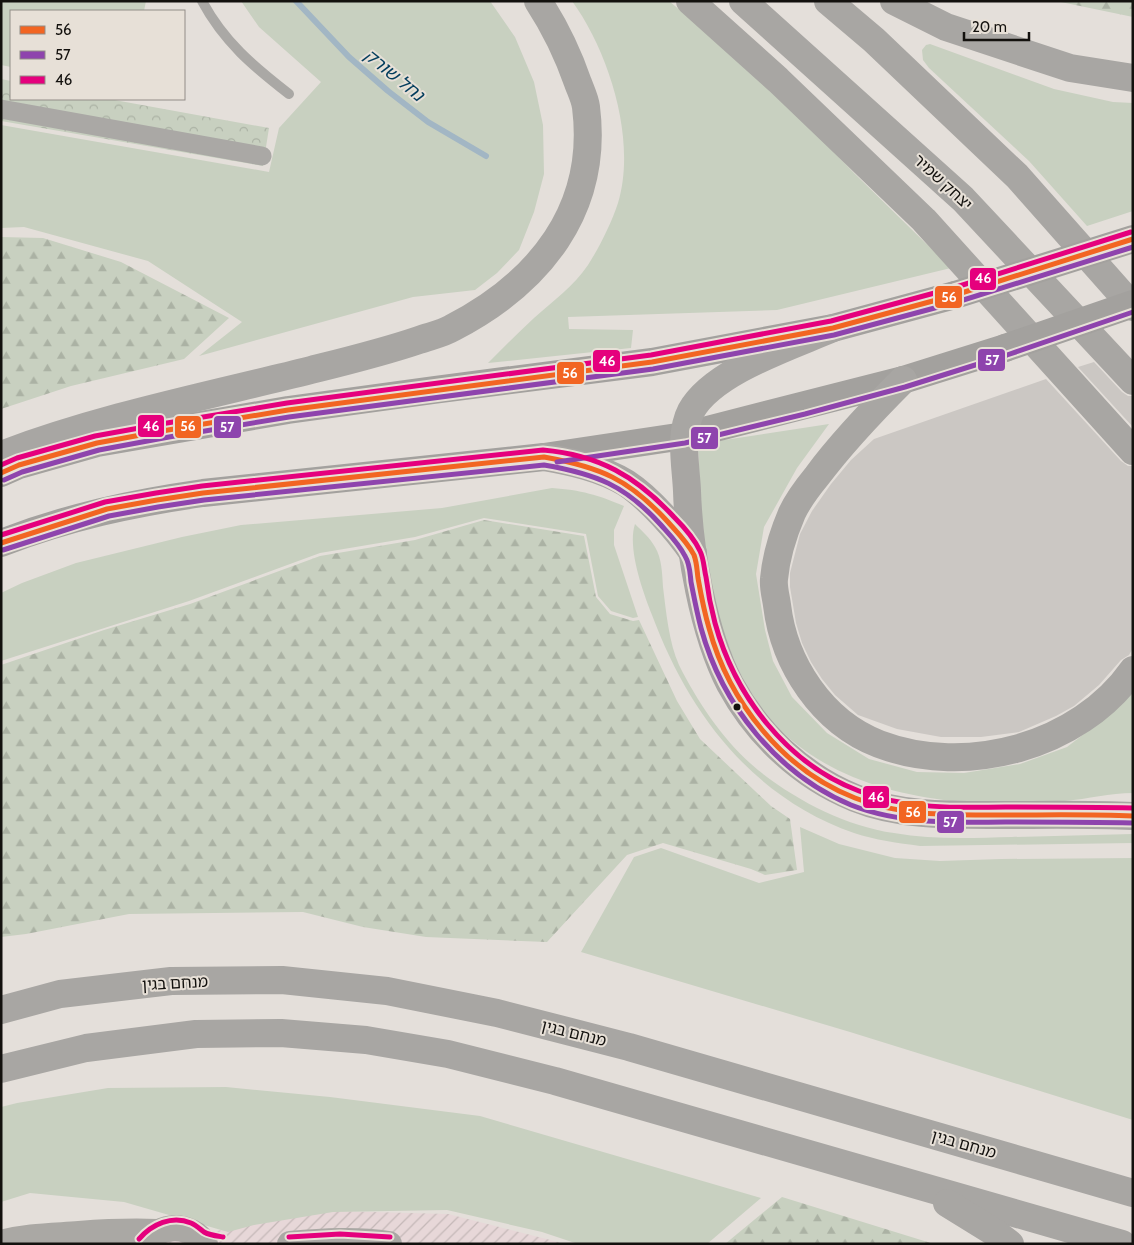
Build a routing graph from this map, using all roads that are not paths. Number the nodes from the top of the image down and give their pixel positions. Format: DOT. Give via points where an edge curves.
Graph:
graph roads {
  1 [pos="202,1"];
  2 [pos="538,1"];
  3 [pos="690,1"];
  4 [pos="743,1"];
  5 [pos="828,1"];
  6 [pos="894,1"];
  7 [pos="1133,78"];
  8 [pos="289,94"];
  9 [pos="1,109"];
  10 [pos="262,156"];
  11 [pos="1133,239"];
  12 [pos="1133,306"];
  13 [pos="833,328"];
  14 [pos="1131,378"];
  15 [pos="902,380"];
  16 [pos="684,436"];
  17 [pos="1129,450"];
  18 [pos="1,455"];
  19 [pos="544,457"];
  20 [pos="1,472"];
  21 [pos="1,543"];
  22 [pos="693,554"];
  23 [pos="1133,670"];
  24 [pos="1133,816"];
  25 [pos="1,1010"];
  26 [pos="1,1069"];
  27 [pos="855,1167"];
  28 [pos="1133,1193"];
  29 [pos="77,1234"];
  30 [pos="151,1238"];
  31 [pos="210,1242"];
  32 [pos="299,1243"];
  33 [pos="1,1244"];
  34 [pos="102,1244"];
  35 [pos="290,1244"];
  36 [pos="389,1244"];
  37 [pos="1010,1244"];
  38 [pos="1122,1244"];
  1 -- 8 [label="lane" via="229,42"];
  2 -- 18 [label="highway" via="570,59 586,105 588,145 574,208 555,244 530,274 490,306 450,330 330,366 111,420"];
  3 -- 17 [label="highway" via="924,220"];
  4 -- 14 [label="highway, יצחק שמיר" via="963,199"];
  5 -- 12 [label="highway" via="874,40 1017,176"];
  6 -- 7 [label="highway" via="946,27 1070,68"];
  9 -- 10 [label="street"];
  11 -- 13 [label="main road, bridge" via="955,295"];
  12 -- 15 [label="main road, bridge"];
  13 -- 16 [label="highway" via="745,366 716,384 692,410"];
  13 -- 20 [label="main road" via="652,362 415,392 168,430 97,443"];
  15 -- 16 [label="main road"];
  15 -- 23 [label="highway" via="844,441 807,489 792,512 779,550 774,580 778,621 791,658 816,698 848,727 879,744 913,753 972,757 1038,742 1075,724 1102,705"];
  16 -- 19 [label="main road"];
  16 -- 22 [label="highway"];
  19 -- 21 [label="main road" via="157,500 107,509"];
  19 -- 22 [label="highway" via="594,469 626,483 654,507"];
  22 -- 24 [label="highway" via="712,639 730,684 754,722 780,750 821,781 855,798 887,808 923,813"];
  25 -- 28 [label="highway, מנחם בגין" via="60,994 171,981 282,980 387,991 498,1013 629,1047"];
  26 -- 27 [label="highway" via="86,1048 196,1034 281,1033 366,1040 448,1054 555,1081"];
  27 -- 37 [label="highway" via="909,1184 954,1207"];
  27 -- 38 [label="highway"];
  29 -- 30 [label="street" via="128,1231"];
  29 -- 33 [label="street" via="17,1239"];
  29 -- 34 [label="street"];
  30 -- 31 [label="street" via="166,1228 176,1227"];
  32 -- 35 [label="street"];
  32 -- 36 [label="street" via="371,1241"];
}
